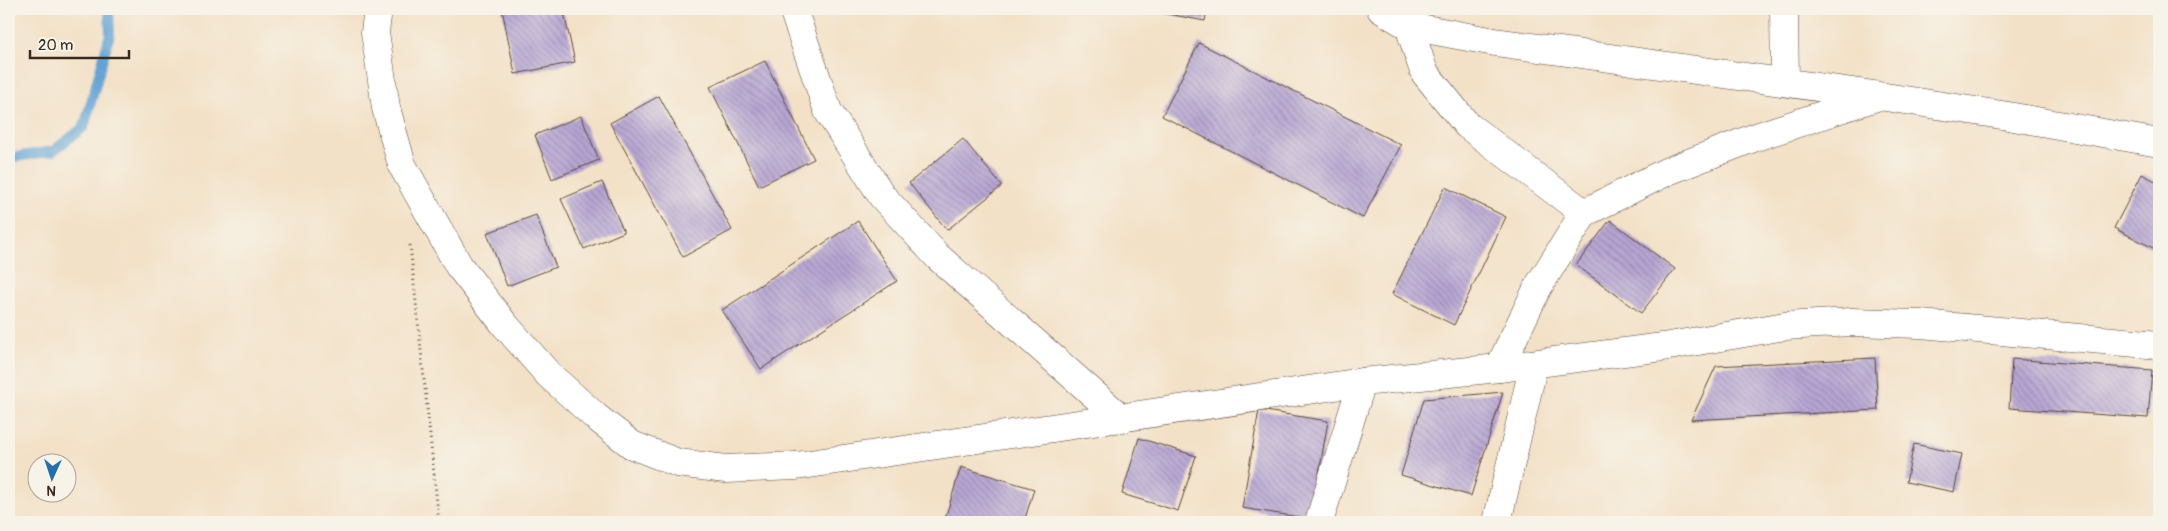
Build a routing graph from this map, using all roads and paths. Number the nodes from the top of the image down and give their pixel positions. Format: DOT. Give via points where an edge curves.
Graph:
graph roads {
  1 [pos="378,9"];
  2 [pos="793,9"];
  3 [pos="1381,9"];
  4 [pos="1784,9"];
  5 [pos="1409,26"];
  6 [pos="1785,82"];
  7 [pos="1878,96"];
  8 [pos="2159,143"];
  9 [pos="1584,213"];
  10 [pos="410,242"];
  11 [pos="2159,345"];
  12 [pos="1534,364"];
  13 [pos="1499,368"];
  14 [pos="1362,382"];
  15 [pos="1122,419"];
  16 [pos="439,522"];
  17 [pos="1319,522"];
  18 [pos="1497,522"];
  1 -- 15 [label="street" via="375,32 384,99 402,165 459,266 504,326 548,374 632,445 678,463 726,469 796,466"];
  2 -- 15 [label="street" via="828,111 882,196 938,258"];
  3 -- 5 [label="street"];
  4 -- 6 [label="street"];
  5 -- 6 [label="street" via="1495,42"];
  5 -- 9 [label="street" via="1424,72 1467,125"];
  6 -- 7 [label="street"];
  7 -- 8 [label="street"];
  7 -- 9 [label="street" via="1668,171"];
  9 -- 13 [label="street" via="1538,287"];
  10 -- 16 [label="path"];
  11 -- 12 [label="street" via="1920,324 1851,322 1785,326"];
  12 -- 13 [label="street"];
  12 -- 18 [label="street"];
  13 -- 14 [label="street"];
  14 -- 15 [label="street"];
  14 -- 17 [label="street"];
}
